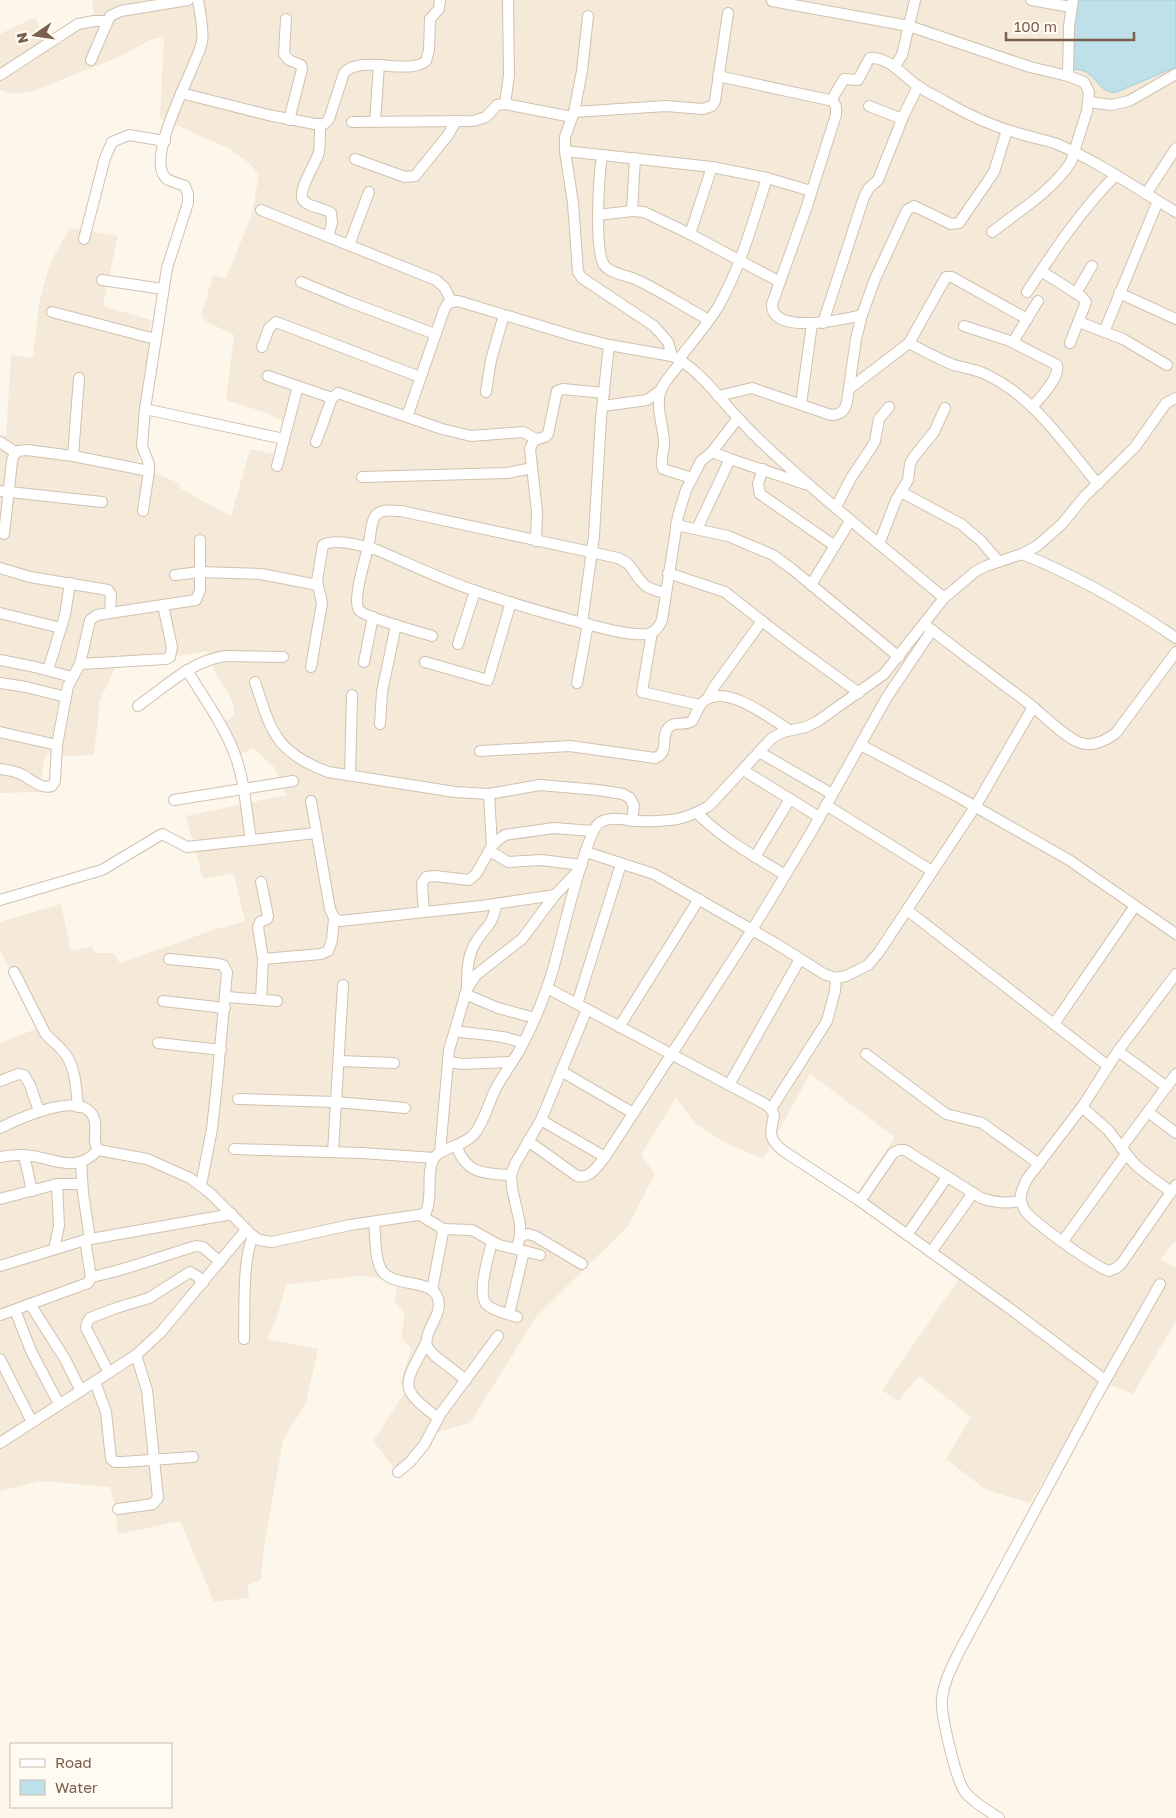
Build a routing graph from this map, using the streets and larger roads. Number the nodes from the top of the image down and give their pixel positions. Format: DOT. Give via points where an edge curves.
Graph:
graph roads {
  1 [pos="188,0"];
  2 [pos="198,0"];
  3 [pos="440,0"];
  4 [pos="508,0"];
  5 [pos="915,0"];
  6 [pos="772,1"];
  7 [pos="1038,1"];
  8 [pos="1072,4"];
  9 [pos="728,12"];
  10 [pos="588,16"];
  11 [pos="286,19"];
  12 [pos="107,21"];
  13 [pos="909,26"];
  14 [pos="91,60"];
  15 [pos="379,65"];
  16 [pos="895,66"];
  17 [pos="1176,74"];
  18 [pos="0,76"];
  19 [pos="718,76"];
  20 [pos="1068,76"];
  21 [pos="918,86"];
  22 [pos="181,93"];
  23 [pos="832,99"];
  24 [pos="1089,102"];
  25 [pos="505,104"];
  26 [pos="869,106"];
  27 [pos="573,114"];
  28 [pos="903,117"];
  29 [pos="289,120"];
  30 [pos="456,121"];
  31 [pos="352,122"];
  32 [pos="375,122"];
  33 [pos="320,125"];
  34 [pos="1007,130"];
  35 [pos="164,141"];
  36 [pos="1176,148"];
  37 [pos="565,151"];
  38 [pos="1075,152"];
  39 [pos="602,155"];
  40 [pos="635,158"];
  41 [pos="355,159"];
  42 [pos="712,167"];
  43 [pos="1116,176"];
  44 [pos="767,178"];
  45 [pos="811,191"];
  46 [pos="369,192"];
  47 [pos="1146,194"];
  48 [pos="1158,201"];
  49 [pos="261,210"];
  50 [pos="632,211"];
  51 [pos="1176,212"];
  52 [pos="598,215"];
  53 [pos="992,232"];
  54 [pos="690,234"];
  55 [pos="328,237"];
  56 [pos="84,239"];
  57 [pos="350,245"];
  58 [pos="740,260"];
  59 [pos="1092,266"];
  60 [pos="1041,271"];
  61 [pos="102,280"];
  62 [pos="301,282"];
  63 [pos="780,282"];
  64 [pos="163,289"];
  65 [pos="1027,292"];
  66 [pos="1076,293"];
  67 [pos="1119,293"];
  68 [pos="452,302"];
  69 [pos="1038,302"];
  70 [pos="52,312"];
  71 [pos="504,315"];
  72 [pos="862,316"];
  73 [pos="1027,319"];
  74 [pos="1176,319"];
  75 [pos="709,320"];
  76 [pos="1079,322"];
  77 [pos="818,323"];
  78 [pos="964,326"];
  79 [pos="1104,332"];
  80 [pos="435,334"];
  81 [pos="155,338"];
  82 [pos="1013,342"];
  83 [pos="1070,343"];
  84 [pos="909,344"];
  85 [pos="609,345"];
  86 [pos="262,347"];
  87 [pos="678,359"];
  88 [pos="1167,365"];
  89 [pos="268,376"];
  90 [pos="420,377"];
  91 [pos="79,378"];
  92 [pos="298,386"];
  93 [pos="849,389"];
  94 [pos="661,390"];
  95 [pos="486,392"];
  96 [pos="604,393"];
  97 [pos="718,396"];
  98 [pos="332,398"];
  99 [pos="1176,398"];
  100 [pos="801,404"];
  101 [pos="603,406"];
  102 [pos="889,407"];
  103 [pos="1032,407"];
  104 [pos="945,408"];
  105 [pos="145,409"];
  106 [pos="407,417"];
  107 [pos="738,418"];
  108 [pos="284,439"];
  109 [pos="536,439"];
  110 [pos="0,442"];
  111 [pos="316,442"];
  112 [pos="15,452"];
  113 [pos="712,452"];
  114 [pos="74,456"];
  115 [pos="730,459"];
  116 [pos="276,466"];
  117 [pos="532,468"];
  118 [pos="763,469"];
  119 [pos="149,471"];
  120 [pos="362,477"];
  121 [pos="692,478"];
  122 [pos="1098,484"];
  123 [pos="813,487"];
  124 [pos="4,492"];
  125 [pos="901,492"];
  126 [pos="102,502"];
  127 [pos="836,507"];
  128 [pos="143,511"];
  129 [pos="850,521"];
  130 [pos="676,525"];
  131 [pos="696,529"];
  132 [pos="4,534"];
  133 [pos="200,540"];
  134 [pos="536,541"];
  135 [pos="879,544"];
  136 [pos="835,546"];
  137 [pos="368,547"];
  138 [pos="592,553"];
  139 [pos="1022,554"];
  140 [pos="999,562"];
  141 [pos="0,568"];
  142 [pos="200,572"];
  143 [pos="668,573"];
  144 [pos="175,575"];
  145 [pos="70,584"];
  146 [pos="317,585"];
  147 [pos="811,585"];
  148 [pos="475,591"];
  149 [pos="665,593"];
  150 [pos="944,598"];
  151 [pos="510,602"];
  152 [pos="163,605"];
  153 [pos="0,613"];
  154 [pos="110,613"];
  155 [pos="373,617"];
  156 [pos="762,621"];
  157 [pos="585,624"];
  158 [pos="396,625"];
  159 [pos="928,627"];
  160 [pos="61,628"];
  161 [pos="652,632"];
  162 [pos="432,636"];
  163 [pos="1176,638"];
  164 [pos="458,644"];
  165 [pos="1176,652"];
  166 [pos="283,657"];
  167 [pos="898,657"];
  168 [pos="0,660"];
  169 [pos="364,662"];
  170 [pos="424,662"];
  171 [pos="80,664"];
  172 [pos="311,667"];
  173 [pos="48,670"];
  174 [pos="188,670"];
  175 [pos="72,677"];
  176 [pos="254,682"];
  177 [pos="0,683"];
  178 [pos="577,683"];
  179 [pos="859,693"];
  180 [pos="352,695"];
  181 [pos="66,697"];
  182 [pos="704,702"];
  183 [pos="138,706"];
  184 [pos="1033,707"];
  185 [pos="380,724"];
  186 [pos="789,730"];
  187 [pos="0,732"];
  188 [pos="57,745"];
  189 [pos="861,745"];
  190 [pos="480,751"];
  191 [pos="759,752"];
  192 [pos="0,769"];
  193 [pos="743,770"];
  194 [pos="350,775"];
  195 [pos="293,781"];
  196 [pos="242,789"];
  197 [pos="489,794"];
  198 [pos="832,794"];
  199 [pos="790,799"];
  200 [pos="174,800"];
  201 [pos="311,800"];
  202 [pos="826,805"];
  203 [pos="975,807"];
  204 [pos="697,813"];
  205 [pos="819,817"];
  206 [pos="632,821"];
  207 [pos="592,831"];
  208 [pos="316,833"];
  209 [pos="250,839"];
  210 [pos="491,848"];
  211 [pos="586,852"];
  212 [pos="755,857"];
  213 [pos="621,864"];
  214 [pos="581,867"];
  215 [pos="932,871"];
  216 [pos="785,875"];
  217 [pos="261,882"];
  218 [pos="555,895"];
  219 [pos="698,899"];
  220 [pos="0,900"];
  221 [pos="496,904"];
  222 [pos="1135,906"];
  223 [pos="906,910"];
  224 [pos="424,912"];
  225 [pos="334,918"];
  226 [pos="752,930"];
  227 [pos="1176,934"];
  228 [pos="169,959"];
  229 [pos="262,959"];
  230 [pos="800,959"];
  231 [pos="14,972"];
  232 [pos="1176,974"];
  233 [pos="836,978"];
  234 [pos="343,985"];
  235 [pos="547,988"];
  236 [pos="466,992"];
  237 [pos="226,997"];
  238 [pos="261,1000"];
  239 [pos="163,1001"];
  240 [pos="277,1001"];
  241 [pos="577,1004"];
  242 [pos="225,1008"];
  243 [pos="587,1009"];
  244 [pos="535,1018"];
  245 [pos="1054,1024"];
  246 [pos="620,1027"];
  247 [pos="455,1031"];
  248 [pos="158,1043"];
  249 [pos="523,1043"];
  250 [pos="221,1050"];
  251 [pos="1118,1051"];
  252 [pos="671,1054"];
  253 [pos="866,1054"];
  254 [pos="339,1061"];
  255 [pos="448,1062"];
  256 [pos="512,1062"];
  257 [pos="394,1063"];
  258 [pos="1108,1066"];
  259 [pos="561,1071"];
  260 [pos="1176,1075"];
  261 [pos="0,1081"];
  262 [pos="729,1085"];
  263 [pos="1167,1087"];
  264 [pos="238,1099"];
  265 [pos="336,1102"];
  266 [pos="78,1107"];
  267 [pos="1082,1107"];
  268 [pos="405,1108"];
  269 [pos="771,1109"];
  270 [pos="39,1111"];
  271 [pos="1148,1112"];
  272 [pos="633,1113"];
  273 [pos="540,1120"];
  274 [pos="0,1128"];
  275 [pos="1176,1133"];
  276 [pos="528,1141"];
  277 [pos="456,1146"];
  278 [pos="234,1148"];
  279 [pos="98,1150"];
  280 [pos="1124,1151"];
  281 [pos="333,1152"];
  282 [pos="24,1155"];
  283 [pos="437,1156"];
  284 [pos="605,1156"];
  285 [pos="0,1157"];
  286 [pos="82,1162"];
  287 [pos="1039,1164"];
  288 [pos="511,1175"];
  289 [pos="947,1178"];
  290 [pos="57,1184"];
  291 [pos="82,1184"];
  292 [pos="201,1185"];
  293 [pos="1174,1188"];
  294 [pos="32,1191"];
  295 [pos="972,1194"];
  296 [pos="0,1199"];
  297 [pos="860,1201"];
  298 [pos="1021,1201"];
  299 [pos="232,1214"];
  300 [pos="420,1215"];
  301 [pos="374,1222"];
  302 [pos="442,1229"];
  303 [pos="250,1233"];
  304 [pos="907,1235"];
  305 [pos="520,1236"];
  306 [pos="88,1240"];
  307 [pos="1063,1241"];
  308 [pos="492,1242"];
  309 [pos="54,1249"];
  310 [pos="520,1250"];
  311 [pos="931,1252"];
  312 [pos="540,1255"];
  313 [pos="220,1262"];
  314 [pos="582,1264"];
  315 [pos="0,1266"];
  316 [pos="91,1277"];
  317 [pos="203,1282"];
  318 [pos="1160,1284"];
  319 [pos="432,1290"];
  320 [pos="30,1304"];
  321 [pos="15,1310"];
  322 [pos="0,1315"];
  323 [pos="498,1336"];
  324 [pos="244,1339"];
  325 [pos="426,1343"];
  326 [pos="136,1355"];
  327 [pos="0,1359"];
  328 [pos="109,1373"];
  329 [pos="466,1380"];
  330 [pos="1105,1380"];
  331 [pos="95,1382"];
  332 [pos="81,1391"];
  333 [pos="59,1404"];
  334 [pos="438,1418"];
  335 [pos="32,1422"];
  336 [pos="2,1438"];
  337 [pos="193,1457"];
  338 [pos="154,1459"];
  339 [pos="398,1472"];
  340 [pos="118,1509"];
  341 [pos="999,1818"];
  1 -- 12 [label="street" via="115,13"];
  2 -- 22 [label="street" via="202,40"];
  3 -- 15 [label="street" via="439,9 430,19 426,60 415,66"];
  4 -- 25 [label="street" via="509,75"];
  5 -- 13 [label="street"];
  6 -- 13 [label="street"];
  7 -- 8 [label="street"];
  8 -- 20 [label="street"];
  9 -- 19 [label="street"];
  10 -- 27 [label="street"];
  11 -- 29 [label="street" via="284,54 302,69"];
  12 -- 14 [label="street"];
  12 -- 18 [label="street" via="78,24"];
  13 -- 16 [label="street" via="902,54"];
  13 -- 20 [label="street" via="1030,67"];
  15 -- 32 [label="street"];
  15 -- 33 [label="street" via="348,68 329,119"];
  16 -- 21 [label="street"];
  16 -- 23 [label="street" via="870,58 860,78 844,79"];
  17 -- 24 [label="street" via="1120,104"];
  19 -- 23 [label="street"];
  19 -- 27 [label="street" via="715,101 708,108 666,106"];
  20 -- 24 [label="street" via="1084,82"];
  21 -- 28 [label="street"];
  21 -- 34 [label="street" via="975,117"];
  22 -- 29 [label="street"];
  22 -- 35 [label="street"];
  23 -- 45 [label="street" via="836,115"];
  24 -- 38 [label="street"];
  25 -- 27 [label="street"];
  25 -- 30 [label="street" via="497,105 479,120"];
  26 -- 28 [label="street"];
  27 -- 37 [label="street" via="565,137"];
  28 -- 77 [label="street" via="878,180 864,197"];
  29 -- 33 [label="street"];
  30 -- 32 [label="street"];
  30 -- 41 [label="street" via="415,176 405,177"];
  31 -- 32 [label="street"];
  33 -- 55 [label="street" via="318,153 302,194 307,203 331,213"];
  34 -- 38 [label="street"];
  34 -- 72 [label="street" via="994,172 959,223 951,224 914,206 907,210"];
  35 -- 56 [label="street" via="129,136 112,142"];
  35 -- 64 [label="street" via="163,172 167,178 185,186 188,203 170,255"];
  36 -- 47 [label="street"];
  37 -- 39 [label="street"];
  37 -- 87 [label="street" via="580,276 654,326"];
  38 -- 43 [label="street"];
  38 -- 53 [label="street" via="1066,169 1045,190"];
  39 -- 40 [label="street"];
  39 -- 52 [label="street"];
  40 -- 42 [label="street"];
  40 -- 50 [label="street"];
  42 -- 44 [label="street"];
  42 -- 54 [label="street"];
  43 -- 47 [label="street"];
  43 -- 60 [label="street" via="1092,200"];
  44 -- 45 [label="street"];
  44 -- 58 [label="street"];
  45 -- 63 [label="street"];
  46 -- 57 [label="street"];
  47 -- 48 [label="street"];
  48 -- 51 [label="street"];
  48 -- 67 [label="street"];
  49 -- 55 [label="street"];
  50 -- 52 [label="street"];
  50 -- 54 [label="street" via="652,216"];
  52 -- 75 [label="street" via="602,259 608,269 635,279"];
  54 -- 58 [label="street"];
  55 -- 57 [label="street"];
  57 -- 68 [label="street" via="436,280"];
  58 -- 63 [label="street"];
  58 -- 75 [label="street"];
  59 -- 66 [label="street"];
  60 -- 65 [label="street"];
  60 -- 66 [label="street"];
  61 -- 64 [label="street"];
  62 -- 80 [label="street"];
  63 -- 77 [label="street" via="772,304 774,315 788,321"];
  64 -- 81 [label="street"];
  66 -- 76 [label="street" via="1086,302"];
  67 -- 74 [label="street"];
  67 -- 79 [label="street"];
  68 -- 71 [label="street"];
  68 -- 80 [label="street" via="444,310"];
  69 -- 73 [label="street"];
  70 -- 81 [label="street"];
  71 -- 85 [label="street"];
  71 -- 95 [label="street"];
  72 -- 77 [label="street"];
  72 -- 93 [label="street"];
  73 -- 82 [label="street"];
  73 -- 84 [label="street" via="952,277 946,277"];
  75 -- 87 [label="street"];
  76 -- 79 [label="street"];
  76 -- 83 [label="street"];
  77 -- 100 [label="street"];
  78 -- 82 [label="street"];
  79 -- 88 [label="street" via="1142,349"];
  80 -- 90 [label="street"];
  81 -- 105 [label="street"];
  82 -- 103 [label="street" via="1058,368 1050,385"];
  84 -- 93 [label="street"];
  84 -- 103 [label="street" via="942,360 984,374"];
  85 -- 87 [label="street"];
  85 -- 96 [label="street"];
  86 -- 90 [label="street" via="269,328 276,322"];
  87 -- 94 [label="street"];
  87 -- 97 [label="street"];
  89 -- 92 [label="street"];
  90 -- 106 [label="street"];
  91 -- 114 [label="street"];
  92 -- 98 [label="street"];
  92 -- 108 [label="street"];
  93 -- 100 [label="street" via="845,409 837,415"];
  94 -- 101 [label="street" via="647,400"];
  94 -- 121 [label="street" via="663,468"];
  96 -- 101 [label="street"];
  96 -- 109 [label="street" via="558,391 548,434"];
  97 -- 100 [label="street" via="752,388"];
  97 -- 107 [label="street"];
  98 -- 106 [label="street" via="341,394"];
  98 -- 111 [label="street"];
  99 -- 122 [label="street" via="1166,403 1135,448"];
  101 -- 138 [label="street"];
  102 -- 127 [label="street" via="879,419 871,448"];
  103 -- 122 [label="street"];
  104 -- 125 [label="street" via="934,432 913,458 908,480"];
  105 -- 108 [label="street"];
  105 -- 119 [label="street" via="142,446"];
  106 -- 109 [label="street" via="442,430 471,436 523,432"];
  107 -- 113 [label="street"];
  107 -- 123 [label="street"];
  108 -- 116 [label="street"];
  109 -- 117 [label="street" via="530,449"];
  110 -- 112 [label="street"];
  112 -- 114 [label="street" via="26,450"];
  112 -- 124 [label="street"];
  113 -- 115 [label="street"];
  113 -- 121 [label="street" via="701,461"];
  114 -- 119 [label="street"];
  115 -- 118 [label="street"];
  115 -- 131 [label="street"];
  117 -- 120 [label="street" via="507,473"];
  117 -- 134 [label="street" via="537,512"];
  118 -- 123 [label="street"];
  118 -- 136 [label="street" via="758,484 760,494"];
  119 -- 128 [label="street"];
  121 -- 130 [label="street"];
  122 -- 139 [label="street" via="1062,524 1037,546"];
  123 -- 127 [label="street"];
  124 -- 126 [label="street"];
  124 -- 132 [label="street"];
  125 -- 135 [label="street"];
  125 -- 140 [label="street" via="961,524"];
  127 -- 129 [label="street"];
  129 -- 135 [label="street"];
  129 -- 136 [label="street"];
  130 -- 131 [label="street"];
  130 -- 143 [label="street"];
  131 -- 147 [label="street" via="728,536 773,556"];
  133 -- 142 [label="street"];
  134 -- 137 [label="street" via="386,510 374,517"];
  134 -- 138 [label="street"];
  135 -- 150 [label="street"];
  136 -- 147 [label="street"];
  137 -- 146 [label="street" via="326,543 321,551"];
  137 -- 148 [label="street"];
  137 -- 155 [label="street" via="357,602 361,613"];
  138 -- 149 [label="street" via="624,560 648,588"];
  138 -- 157 [label="street"];
  139 -- 140 [label="street"];
  139 -- 163 [label="street" via="1096,588"];
  140 -- 150 [label="street" via="976,571"];
  141 -- 145 [label="street"];
  142 -- 144 [label="street"];
  142 -- 146 [label="street" via="261,574"];
  142 -- 152 [label="street" via="200,590 196,600"];
  143 -- 149 [label="street"];
  143 -- 156 [label="street" via="725,592"];
  145 -- 154 [label="street" via="108,590 112,595"];
  145 -- 160 [label="street"];
  146 -- 172 [label="street" via="322,603"];
  147 -- 167 [label="street"];
  148 -- 151 [label="street"];
  148 -- 164 [label="street"];
  149 -- 161 [label="street" via="662,620"];
  150 -- 159 [label="street"];
  151 -- 157 [label="street"];
  151 -- 170 [label="street" via="488,680"];
  152 -- 154 [label="street"];
  152 -- 171 [label="street" via="172,647 170,657"];
  153 -- 160 [label="street"];
  154 -- 171 [label="street" via="93,616 90,620"];
  155 -- 158 [label="street"];
  155 -- 169 [label="street"];
  156 -- 179 [label="street"];
  156 -- 182 [label="street"];
  157 -- 161 [label="street" via="639,634"];
  157 -- 178 [label="street"];
  158 -- 162 [label="street"];
  158 -- 185 [label="street" via="382,692"];
  159 -- 167 [label="street"];
  159 -- 184 [label="street"];
  159 -- 189 [label="street"];
  160 -- 173 [label="street"];
  161 -- 182 [label="street" via="642,692"];
  165 -- 184 [label="street" via="1116,733 1106,740 1095,744 1072,739"];
  166 -- 174 [label="street" via="225,656"];
  167 -- 179 [label="street" via="884,674"];
  168 -- 173 [label="street"];
  171 -- 175 [label="street"];
  173 -- 175 [label="street"];
  174 -- 183 [label="street"];
  174 -- 196 [label="street" via="228,739"];
  175 -- 181 [label="street"];
  176 -- 194 [label="street" via="270,726 281,743 308,764 328,772"];
  177 -- 181 [label="street"];
  179 -- 186 [label="street" via="818,721"];
  180 -- 194 [label="street"];
  181 -- 188 [label="street"];
  182 -- 186 [label="street" via="729,697 746,702"];
  182 -- 190 [label="street" via="692,721 668,728 664,750 655,758 570,746"];
  184 -- 203 [label="street"];
  186 -- 191 [label="street" via="772,738"];
  187 -- 188 [label="street"];
  188 -- 192 [label="street" via="56,774 52,786 47,788 21,774"];
  189 -- 198 [label="street"];
  189 -- 203 [label="street"];
  191 -- 193 [label="street"];
  191 -- 198 [label="street"];
  193 -- 199 [label="street"];
  193 -- 204 [label="street" via="709,806"];
  194 -- 197 [label="street" via="455,792"];
  195 -- 196 [label="street"];
  196 -- 200 [label="street"];
  196 -- 209 [label="street"];
  197 -- 206 [label="street" via="540,786 623,794 633,802"];
  197 -- 210 [label="street"];
  198 -- 202 [label="street"];
  199 -- 205 [label="street"];
  199 -- 212 [label="street"];
  201 -- 208 [label="street"];
  202 -- 205 [label="street"];
  202 -- 215 [label="street"];
  203 -- 215 [label="street"];
  203 -- 222 [label="street" via="1069,860"];
  204 -- 206 [label="street" via="671,820"];
  204 -- 212 [label="street" via="716,832"];
  205 -- 216 [label="street"];
  206 -- 207 [label="street" via="607,820"];
  207 -- 210 [label="street" via="554,828 505,835"];
  207 -- 211 [label="street"];
  208 -- 209 [label="street"];
  208 -- 225 [label="street"];
  209 -- 220 [label="street" via="187,847 162,834 102,870"];
  210 -- 214 [label="street" via="508,862 541,860"];
  210 -- 224 [label="street" via="469,880 426,876 422,883"];
  211 -- 213 [label="street"];
  211 -- 214 [label="street"];
  212 -- 216 [label="street"];
  213 -- 219 [label="street" via="654,874"];
  213 -- 241 [label="street"];
  214 -- 218 [label="street"];
  214 -- 235 [label="street"];
  215 -- 223 [label="street"];
  216 -- 226 [label="street"];
  217 -- 229 [label="street" via="268,916 258,927"];
  218 -- 221 [label="street"];
  218 -- 236 [label="street" via="522,939 476,975"];
  219 -- 226 [label="street"];
  219 -- 246 [label="street"];
  221 -- 224 [label="street"];
  221 -- 236 [label="street" via="493,920 472,951"];
  222 -- 227 [label="street"];
  222 -- 245 [label="street"];
  223 -- 233 [label="street" via="868,965"];
  223 -- 245 [label="street"];
  224 -- 225 [label="street" via="347,921"];
  225 -- 229 [label="street" via="328,952"];
  226 -- 230 [label="street"];
  226 -- 252 [label="street"];
  228 -- 237 [label="street" via="223,965 228,975"];
  229 -- 238 [label="street"];
  230 -- 233 [label="street"];
  230 -- 262 [label="street"];
  231 -- 266 [label="street" via="45,1033 71,1064"];
  232 -- 251 [label="street"];
  233 -- 269 [label="street" via="827,1022"];
  234 -- 254 [label="street"];
  235 -- 241 [label="street"];
  235 -- 244 [label="street"];
  236 -- 244 [label="street" via="498,1008"];
  236 -- 247 [label="street"];
  237 -- 238 [label="street"];
  237 -- 242 [label="street"];
  238 -- 240 [label="street"];
  239 -- 242 [label="street"];
  241 -- 243 [label="street"];
  242 -- 250 [label="street"];
  243 -- 246 [label="street"];
  243 -- 259 [label="street"];
  244 -- 249 [label="street"];
  245 -- 258 [label="street"];
  246 -- 252 [label="street"];
  247 -- 249 [label="street" via="501,1036"];
  247 -- 255 [label="street"];
  248 -- 250 [label="street"];
  249 -- 256 [label="street"];
  250 -- 292 [label="street" via="212,1129"];
  251 -- 258 [label="street"];
  251 -- 263 [label="street"];
  252 -- 262 [label="street"];
  252 -- 272 [label="street"];
  253 -- 287 [label="street" via="942,1111 982,1123"];
  254 -- 257 [label="street"];
  254 -- 265 [label="street"];
  255 -- 256 [label="street"];
  255 -- 283 [label="street"];
  256 -- 277 [label="street" via="478,1129"];
  258 -- 267 [label="street"];
  259 -- 272 [label="street"];
  259 -- 273 [label="street"];
  260 -- 263 [label="street"];
  261 -- 270 [label="street" via="24,1075"];
  262 -- 269 [label="street"];
  263 -- 271 [label="street"];
  264 -- 265 [label="street"];
  265 -- 268 [label="street"];
  265 -- 281 [label="street"];
  266 -- 270 [label="street"];
  266 -- 279 [label="street" via="92,1113"];
  267 -- 280 [label="street" via="1108,1130"];
  267 -- 287 [label="street"];
  269 -- 297 [label="street" via="774,1114 770,1134 774,1143"];
  270 -- 274 [label="street"];
  271 -- 275 [label="street"];
  271 -- 280 [label="street"];
  272 -- 284 [label="street"];
  273 -- 276 [label="street"];
  273 -- 284 [label="street"];
  276 -- 284 [label="street" via="577,1176 588,1176"];
  276 -- 288 [label="street"];
  277 -- 283 [label="street"];
  277 -- 288 [label="street" via="463,1161 478,1172"];
  278 -- 281 [label="street"];
  279 -- 286 [label="street"];
  279 -- 292 [label="street" via="147,1160"];
  280 -- 293 [label="street" via="1139,1168"];
  280 -- 307 [label="street"];
  281 -- 283 [label="street"];
  282 -- 285 [label="street"];
  282 -- 286 [label="street" via="65,1163"];
  282 -- 294 [label="street"];
  283 -- 300 [label="street" via="431,1168 428,1209"];
  286 -- 291 [label="street"];
  287 -- 298 [label="street" via="1022,1189"];
  288 -- 305 [label="street"];
  289 -- 295 [label="street"];
  289 -- 297 [label="street" via="912,1153 899,1150 887,1161"];
  289 -- 304 [label="street"];
  290 -- 291 [label="street"];
  290 -- 294 [label="street"];
  290 -- 309 [label="street" via="59,1226"];
  291 -- 306 [label="street"];
  292 -- 299 [label="street"];
  293 -- 307 [label="street" via="1116,1268 1102,1269"];
  294 -- 296 [label="street"];
  295 -- 298 [label="street" via="1006,1204"];
  295 -- 311 [label="street"];
  297 -- 304 [label="street"];
  298 -- 307 [label="street" via="1026,1211"];
  299 -- 303 [label="street"];
  299 -- 306 [label="street"];
  300 -- 301 [label="street"];
  300 -- 302 [label="street"];
  301 -- 303 [label="street" via="272,1242 259,1240"];
  301 -- 319 [label="street" via="378,1256 387,1276"];
  302 -- 308 [label="street" via="472,1230"];
  302 -- 319 [label="street"];
  303 -- 313 [label="street"];
  303 -- 324 [label="street"];
  304 -- 311 [label="street"];
  305 -- 310 [label="street"];
  305 -- 314 [label="street" via="535,1236"];
  306 -- 309 [label="street"];
  306 -- 316 [label="street"];
  308 -- 310 [label="street"];
  308 -- 310 [label="street" via="483,1285 484,1300 489,1306 513,1315"];
  309 -- 315 [label="street"];
  310 -- 312 [label="street"];
  311 -- 330 [label="street"];
  313 -- 316 [label="street" via="203,1247 196,1246"];
  313 -- 317 [label="street"];
  316 -- 320 [label="street" via="85,1286"];
  317 -- 326 [label="street" via="154,1340"];
  317 -- 328 [label="street" via="190,1272 149,1298 90,1318 86,1328"];
  318 -- 330 [label="street"];
  319 -- 325 [label="street" via="439,1300 439,1307"];
  320 -- 321 [label="street"];
  320 -- 332 [label="street"];
  321 -- 322 [label="street"];
  321 -- 333 [label="street" via="31,1351"];
  323 -- 329 [label="street"];
  325 -- 329 [label="street" via="430,1352"];
  325 -- 334 [label="street" via="408,1384 413,1398"];
  326 -- 328 [label="street"];
  326 -- 338 [label="street" via="147,1390"];
  327 -- 335 [label="street"];
  328 -- 331 [label="street"];
  329 -- 334 [label="street"];
  330 -- 341 [label="street" via="945,1682 941,1702 964,1791"];
  331 -- 332 [label="street"];
  331 -- 338 [label="street" via="106,1412 111,1459 122,1462"];
  332 -- 333 [label="street"];
  333 -- 335 [label="street"];
  334 -- 339 [label="street" via="424,1445"];
  335 -- 336 [label="street"];
  337 -- 338 [label="street"];
  338 -- 340 [label="street" via="157,1501"];
}
